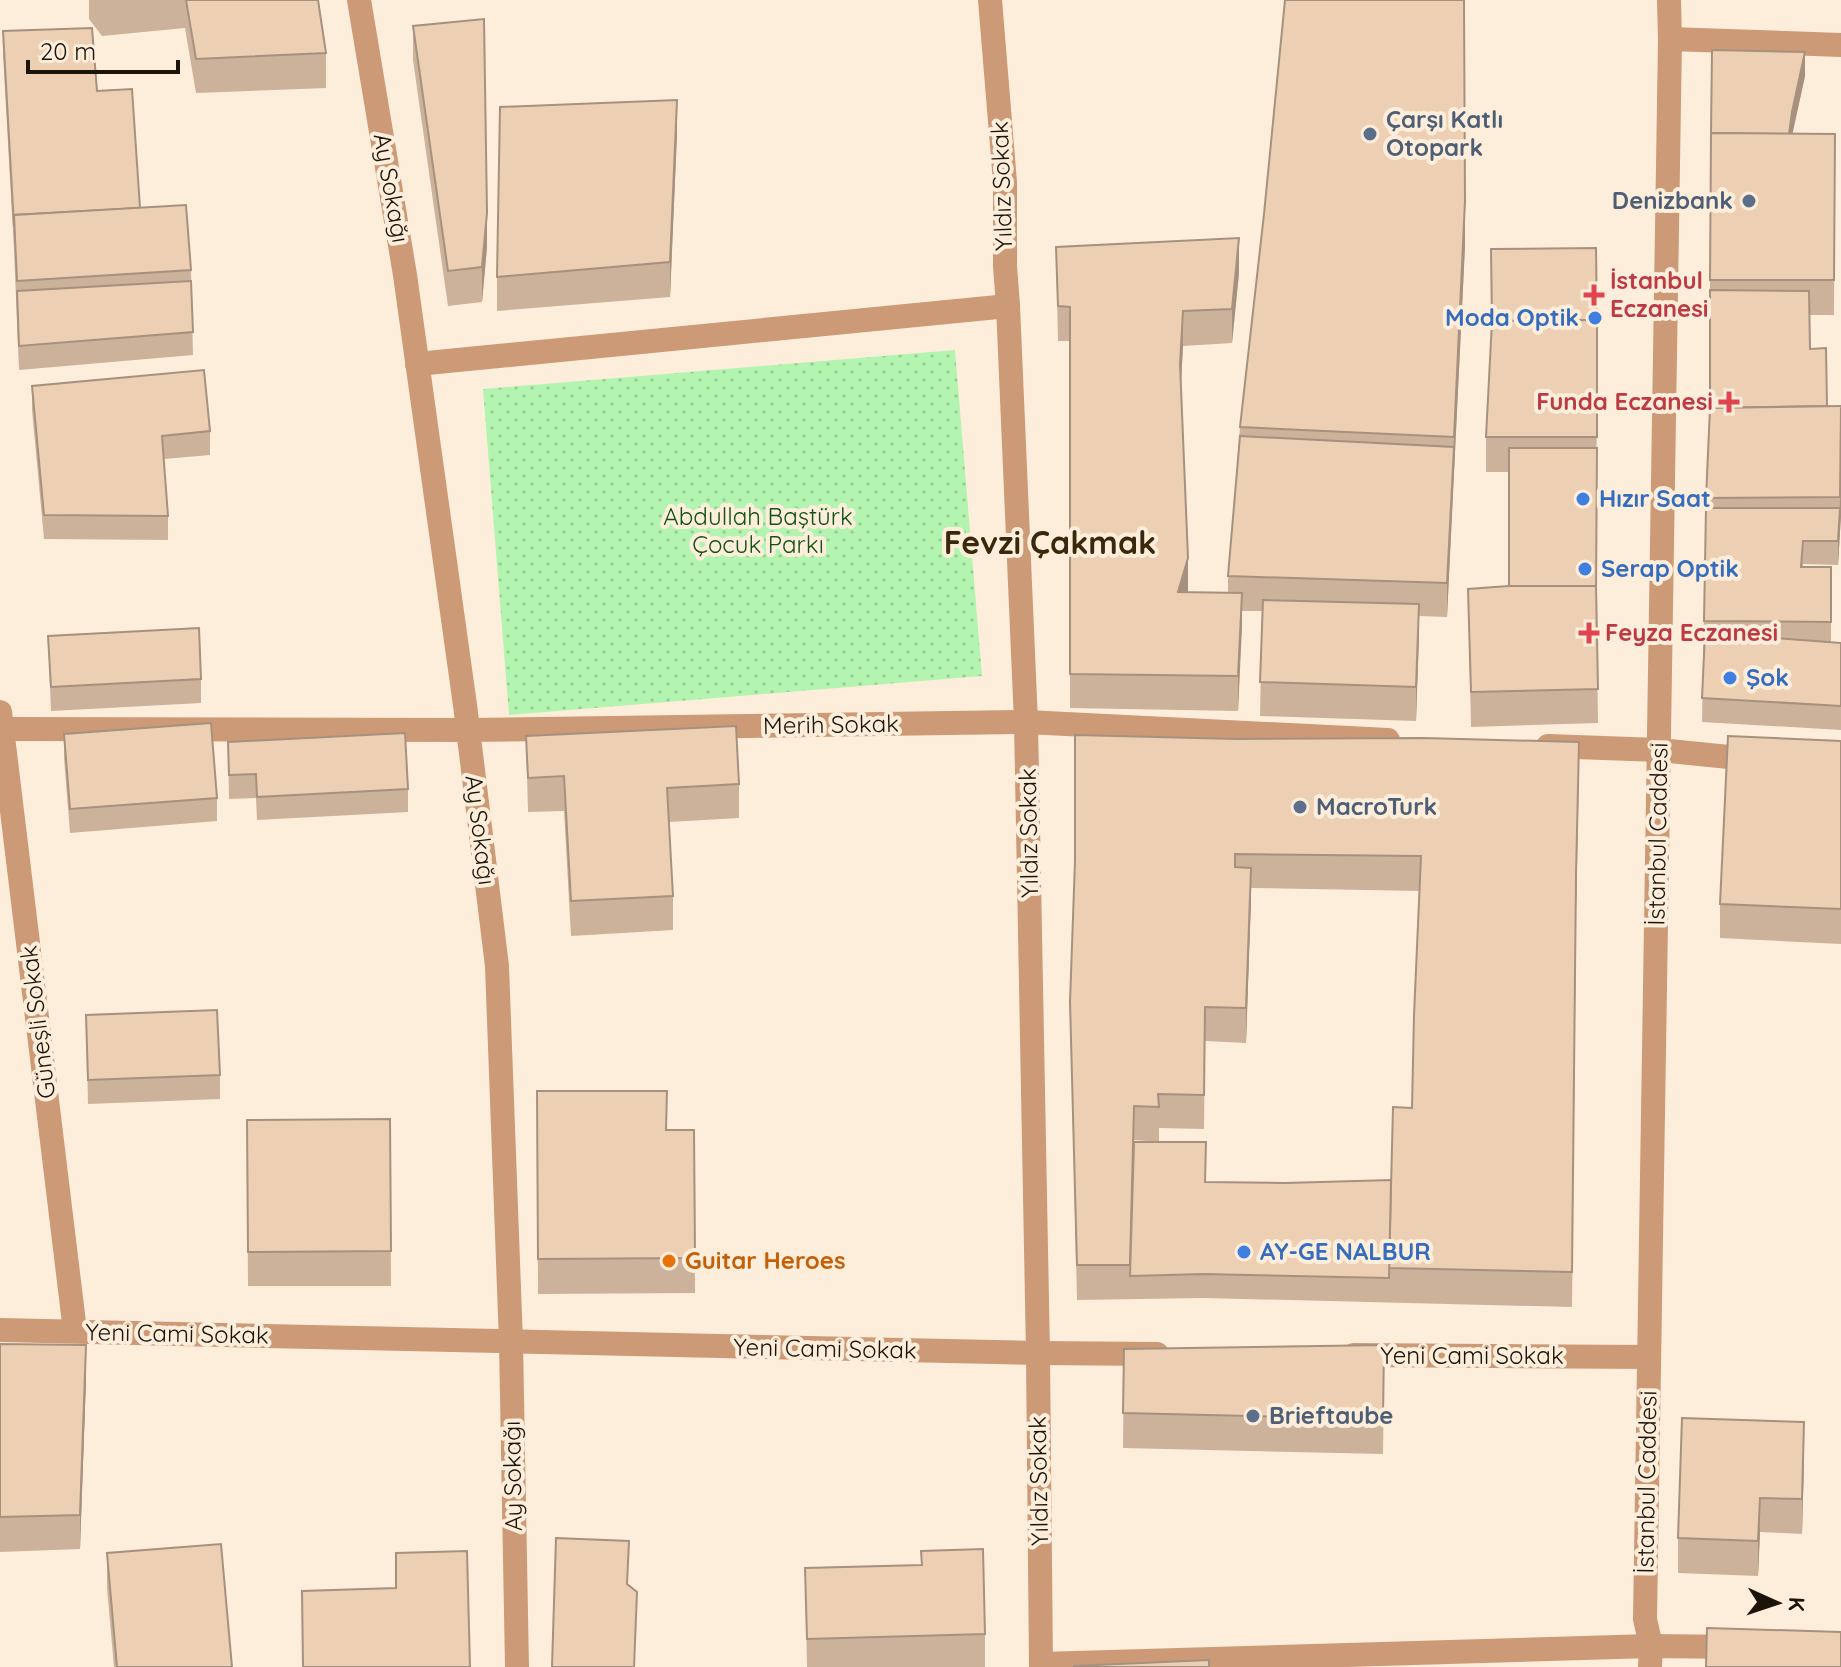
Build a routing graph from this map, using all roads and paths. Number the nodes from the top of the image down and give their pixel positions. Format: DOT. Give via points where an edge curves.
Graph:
graph roads {
  1 [pos="359,0"];
  2 [pos="990,0"];
  3 [pos="1669,0"];
  4 [pos="1670,39"];
  5 [pos="1841,45"];
  6 [pos="1008,306"];
  7 [pos="417,364"];
  8 [pos="1,721"];
  9 [pos="1026,722"];
  10 [pos="468,730"];
  11 [pos="1412,741"];
  12 [pos="1521,745"];
  13 [pos="1659,750"];
  14 [pos="1780,762"];
  15 [pos="0,1330"];
  16 [pos="75,1331"];
  17 [pos="511,1342"];
  18 [pos="1038,1353"];
  19 [pos="1179,1354"];
  20 [pos="1336,1355"];
  21 [pos="1649,1357"];
  22 [pos="1762,1647"];
  23 [pos="1650,1656"];
  24 [pos="1041,1666"];
  25 [pos="517,1667"];
  1 -- 7 [label="street, Ay Sokağı"];
  2 -- 6 [label="street, Yıldız Sokak" via="1005,182"];
  3 -- 4 [label="street, İstanbul Caddesi"];
  4 -- 5 [label="street"];
  4 -- 13 [label="street, İstanbul Caddesi"];
  6 -- 7 [label="street"];
  6 -- 9 [label="street, Yıldız Sokak"];
  7 -- 10 [label="street, Ay Sokağı"];
  8 -- 10 [label="street, Merih Sokak"];
  8 -- 16 [label="street, Güneşli Sokak"];
  9 -- 10 [label="street, Merih Sokak"];
  9 -- 11 [label="street, Merih Sokak"];
  9 -- 18 [label="street, Yıldız Sokak"];
  10 -- 17 [label="street, Ay Sokağı" via="497,966"];
  12 -- 13 [label="street"];
  13 -- 14 [label="street"];
  13 -- 21 [label="street, İstanbul Caddesi"];
  15 -- 16 [label="street, Yeni Cami Sokak"];
  16 -- 17 [label="street, Yeni Cami Sokak"];
  17 -- 18 [label="street, Yeni Cami Sokak"];
  17 -- 25 [label="street, Ay Sokağı"];
  18 -- 19 [label="street, Yeni Cami Sokak"];
  18 -- 24 [label="street, Yıldız Sokak"];
  20 -- 21 [label="street, Yeni Cami Sokak"];
  21 -- 23 [label="street, İstanbul Caddesi" via="1645,1619"];
  22 -- 23 [label="street"];
  23 -- 24 [label="street"];
}
